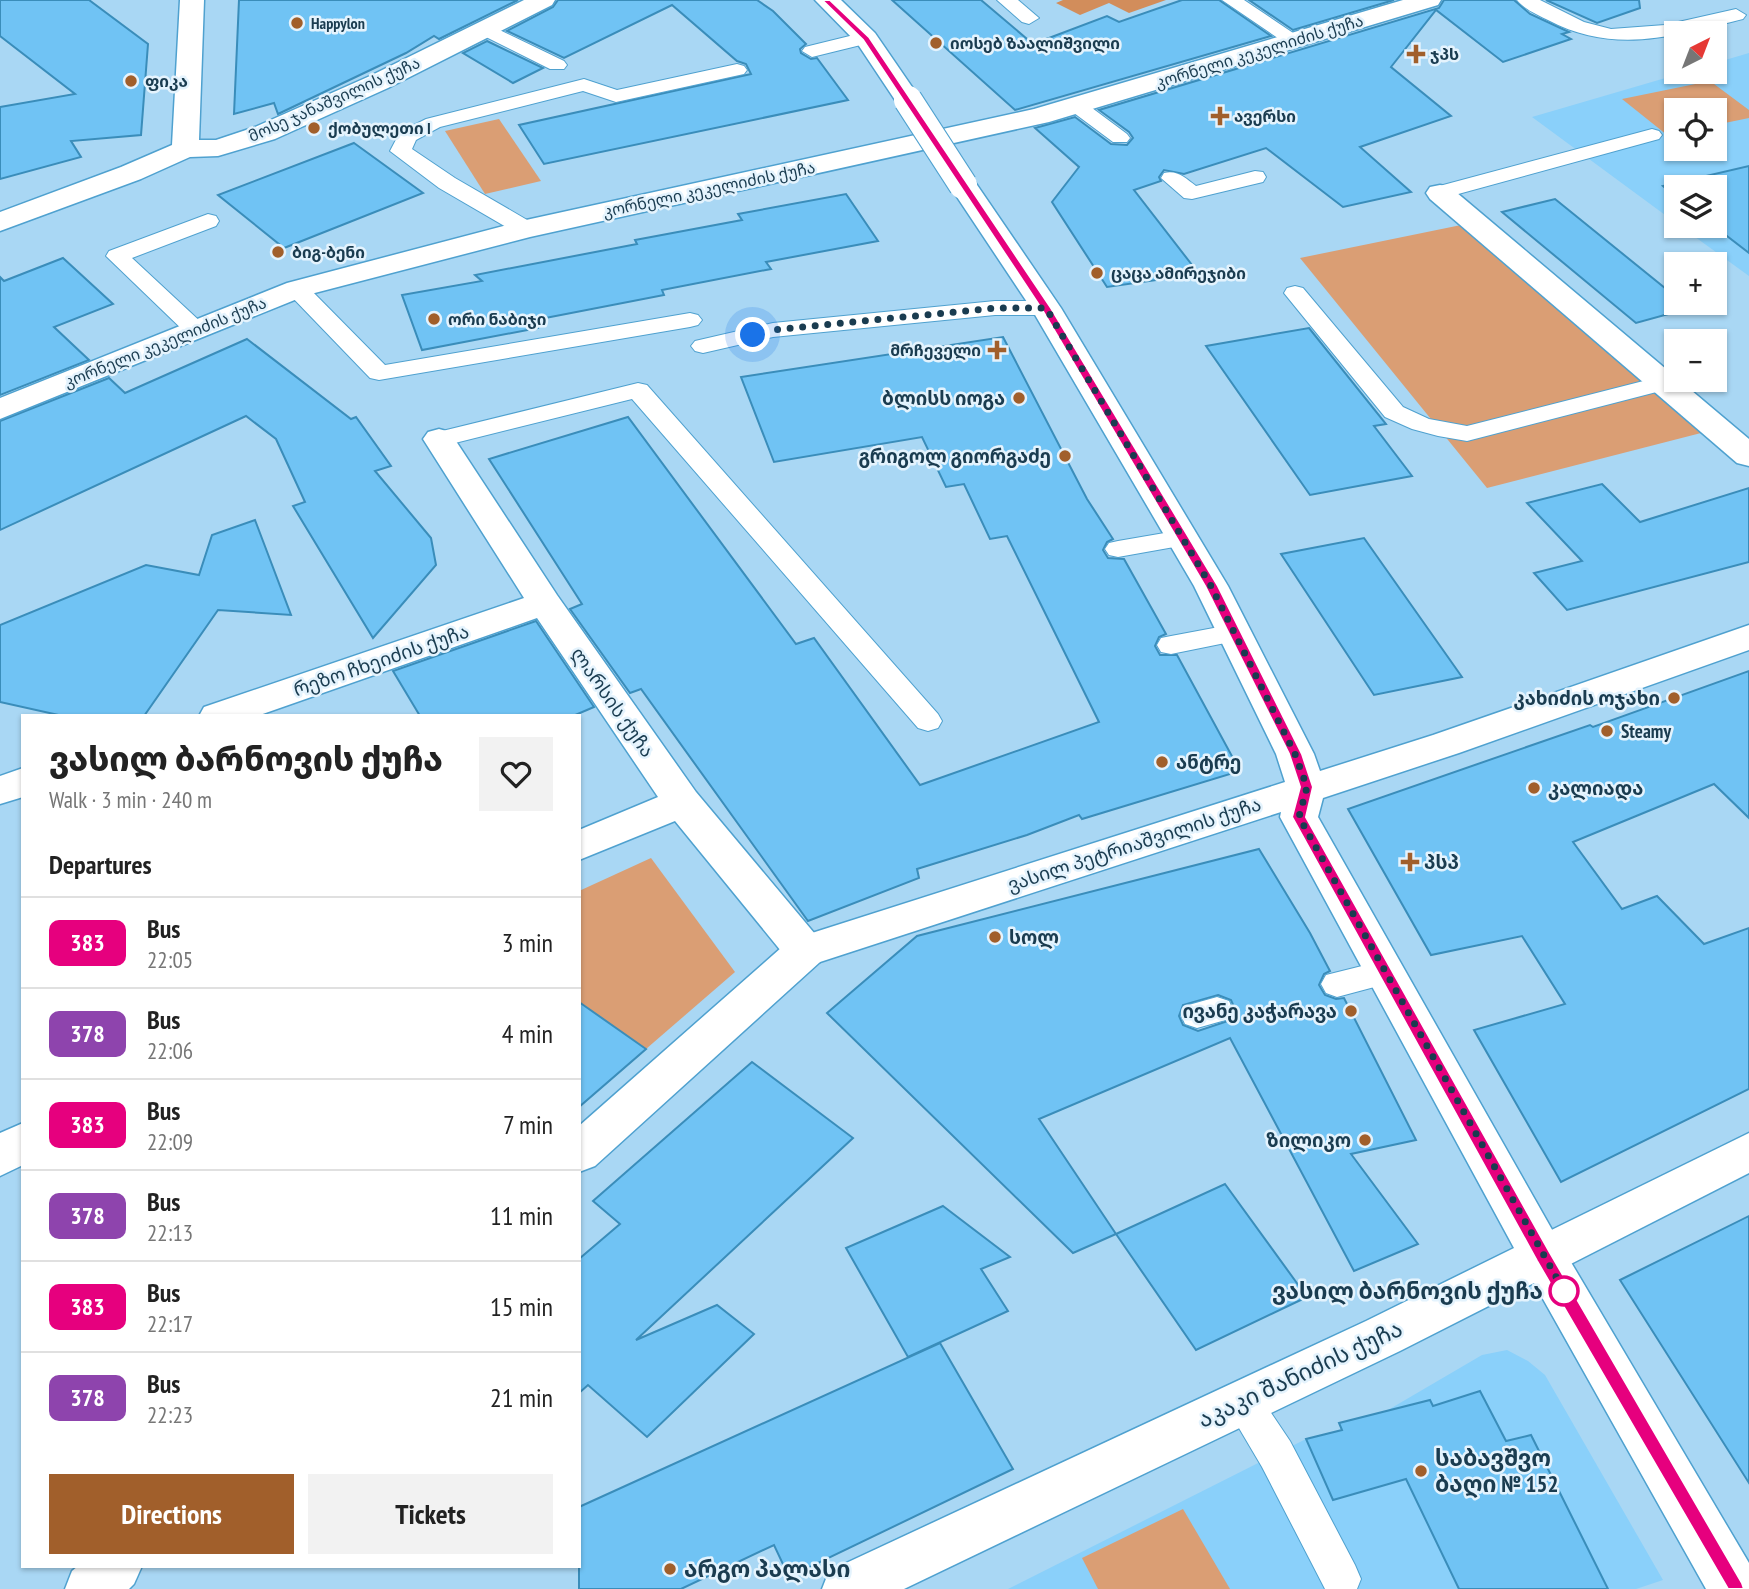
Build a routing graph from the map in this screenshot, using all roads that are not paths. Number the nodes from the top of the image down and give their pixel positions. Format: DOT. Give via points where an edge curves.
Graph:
graph roads {
  1 [pos="192,0"];
  2 [pos="543,0"];
  3 [pos="827,0"];
  4 [pos="1006,0"];
  5 [pos="1231,0"];
  6 [pos="1429,0"];
  7 [pos="1526,0"];
  8 [pos="1736,15"];
  9 [pos="1029,18"];
  10 [pos="485,29"];
  11 [pos="866,38"];
  12 [pos="1295,41"];
  13 [pos="811,51"];
  14 [pos="557,65"];
  15 [pos="737,70"];
  16 [pos="1077,106"];
  17 [pos="1653,135"];
  18 [pos="1120,138"];
  19 [pos="185,149"];
  20 [pos="1255,177"];
  21 [pos="1172,178"];
  22 [pos="1440,193"];
  23 [pos="0,195"];
  24 [pos="69,196"];
  25 [pos="208,221"];
  26 [pos="0,222"];
  27 [pos="526,229"];
  28 [pos="297,289"];
  29 [pos="1294,293"];
  30 [pos="1046,308"];
  31 [pos="690,320"];
  32 [pos="196,330"];
  33 [pos="703,346"];
  34 [pos="1663,383"];
  35 [pos="0,409"];
  36 [pos="439,439"];
  37 [pos="1749,456"];
  38 [pos="1182,538"];
  39 [pos="1118,549"];
  40 [pos="545,603"];
  41 [pos="1235,633"];
  42 [pos="1749,637"];
  43 [pos="1171,645"];
  44 [pos="223,714"];
  45 [pos="928,722"];
  46 [pos="21,783"];
  47 [pos="1307,787"];
  48 [pos="0,790"];
  49 [pos="682,802"];
  50 [pos="581,845"];
  51 [pos="806,951"];
  52 [pos="1386,972"];
  53 [pos="1337,984"];
  54 [pos="21,1142"];
  55 [pos="581,1151"];
  56 [pos="1749,1152"];
  57 [pos="0,1157"];
  58 [pos="1543,1256"];
  59 [pos="1242,1401"];
  60 [pos="114,1568"];
  61 [pos="1341,1579"];
  62 [pos="91,1589"];
  63 [pos="848,1589"];
  64 [pos="1735,1589"];
  1 -- 19 [label="street"];
  2 -- 10 [label="street, მოსე ჯანაშვილის ქუჩა"];
  3 -- 11 [label="street"];
  4 -- 9 [label="lane"];
  5 -- 12 [label="lane"];
  6 -- 12 [label="street, კორნელი კეკელიძის ქუჩა"];
  7 -- 8 [label="lane" via="1571,24 1626,36"];
  10 -- 14 [label="lane"];
  10 -- 19 [label="street, მოსე ჯანაშვილის ქუჩა" via="264,133 218,148"];
  11 -- 13 [label="lane"];
  11 -- 30 [label="street, bridge"];
  12 -- 16 [label="street, კორნელი კეკელიძის ქუჩა"];
  15 -- 27 [label="lane" via="616,96 584,85 433,123 407,136 401,151"];
  16 -- 18 [label="lane"];
  16 -- 27 [label="street, კორნელი კეკელიძის ქუჩა"];
  17 -- 22 [label="lane"];
  19 -- 24 [label="street, მოსე ჯანაშვილის ქუჩა"];
  20 -- 21 [label="lane" via="1192,194"];
  22 -- 34 [label="street"];
  23 -- 24 [label="street"];
  24 -- 26 [label="street, მოსე ჯანაშვილის ქუჩა"];
  25 -- 32 [label="lane" via="117,256"];
  27 -- 28 [label="street, კორნელი კეკელიძის ქუჩა"];
  28 -- 31 [label="lane" via="379,373"];
  28 -- 32 [label="street, კორნელი კეკელიძის ქუჩა"];
  29 -- 34 [label="lane" via="1394,412 1433,429 1466,434"];
  30 -- 33 [label="lane" via="995,308 773,330"];
  30 -- 38 [label="street"];
  32 -- 35 [label="street, კორნელი კეკელიძის ქუჩა"];
  34 -- 37 [label="street"];
  36 -- 40 [label="street, ლარსის ქუჩა"];
  36 -- 45 [label="lane" via="638,390"];
  38 -- 39 [label="lane"];
  38 -- 41 [label="street"];
  40 -- 44 [label="street, რეზო ჩხეიძის ქუჩა"];
  40 -- 49 [label="street, ლარსის ქუჩა"];
  41 -- 43 [label="lane"];
  41 -- 47 [label="street"];
  42 -- 47 [label="street, ვასილ პეტრიაშვილის ქუჩა" via="1446,744"];
  46 -- 48 [label="street"];
  47 -- 51 [label="street, ვასილ პეტრიაშვილის ქუჩა"];
  47 -- 52 [label="street" via="1299,817"];
  49 -- 50 [label="street"];
  49 -- 51 [label="street, ლარსის ქუჩა"];
  51 -- 55 [label="street, ვასილ პეტრიაშვილის ქუჩა"];
  52 -- 53 [label="lane"];
  52 -- 58 [label="street"];
  54 -- 57 [label="street"];
  56 -- 58 [label="street, აკაკი შანიძის ქუჩა"];
  58 -- 59 [label="street, აკაკი შანიძის ქუჩა"];
  58 -- 64 [label="street"];
  59 -- 61 [label="lane" via="1276,1454"];
  59 -- 63 [label="street, აკაკი შანიძის ქუჩა"];
  60 -- 62 [label="street"];
}
